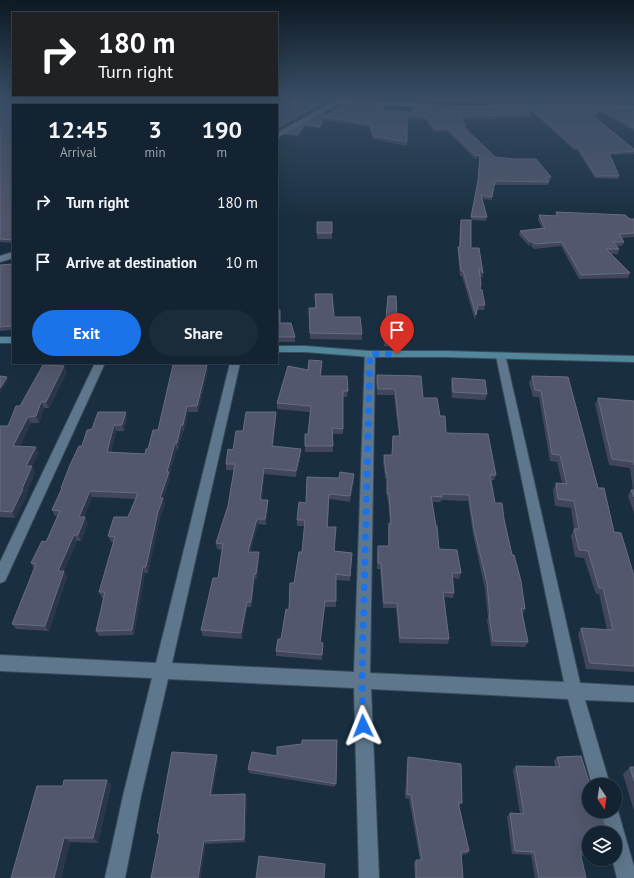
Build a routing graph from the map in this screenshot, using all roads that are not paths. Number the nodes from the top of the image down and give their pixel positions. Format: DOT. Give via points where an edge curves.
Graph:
graph roads {
  1 [pos="12,255"];
  2 [pos="0,259"];
  3 [pos="0,340"];
  4 [pos="12,340"];
  5 [pos="278,349"];
  6 [pos="370,354"];
  7 [pos="502,356"];
  8 [pos="634,359"];
  9 [pos="100,364"];
  10 [pos="235,364"];
  11 [pos="0,577"];
  12 [pos="0,663"];
  13 [pos="163,671"];
  14 [pos="362,680"];
  15 [pos="574,692"];
  16 [pos="634,694"];
  17 [pos="599,778"];
  18 [pos="622,859"];
  19 [pos="115,878"];
  20 [pos="369,878"];
  21 [pos="627,878"];
  1 -- 2 [label="street"];
  3 -- 4 [label="street"];
  5 -- 6 [label="street"];
  6 -- 7 [label="street"];
  6 -- 14 [label="street"];
  7 -- 8 [label="street"];
  7 -- 15 [label="street"];
  9 -- 11 [label="street"];
  10 -- 13 [label="street"];
  12 -- 13 [label="street"];
  13 -- 14 [label="street"];
  13 -- 19 [label="street"];
  14 -- 15 [label="street"];
  14 -- 20 [label="street"];
  15 -- 16 [label="street"];
  15 -- 17 [label="street"];
  18 -- 21 [label="street"];
}
